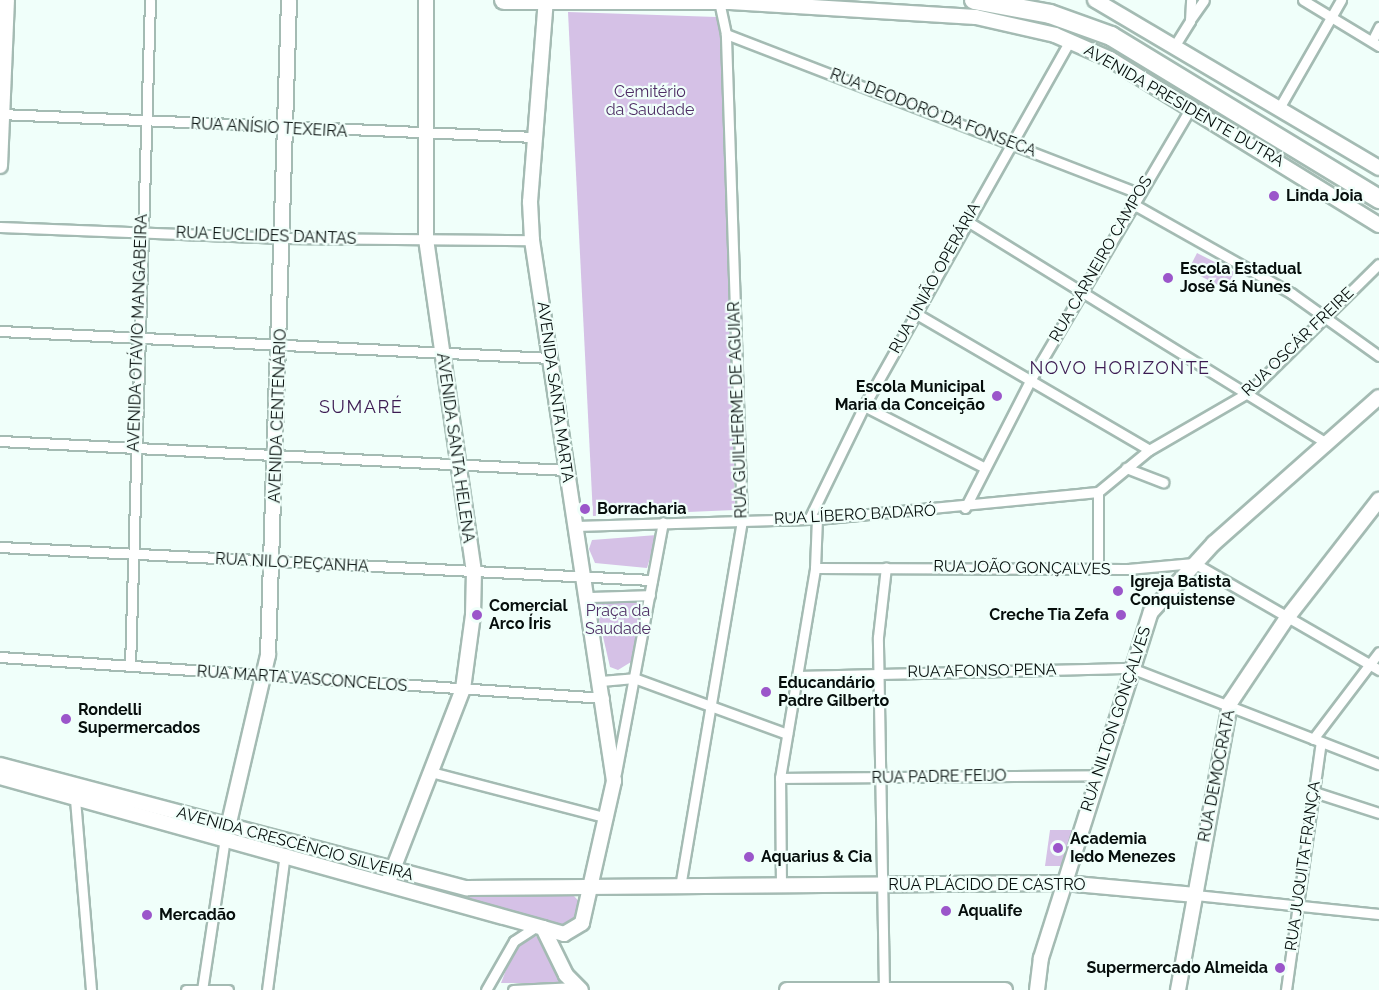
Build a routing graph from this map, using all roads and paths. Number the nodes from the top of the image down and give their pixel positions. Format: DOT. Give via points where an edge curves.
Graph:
graph roads {
  1 [pos="7,0"];
  2 [pos="150,0"];
  3 [pos="290,0"];
  4 [pos="426,0"];
  5 [pos="504,0"];
  6 [pos="974,0"];
  7 [pos="1095,0"];
  8 [pos="1191,0"];
  9 [pos="1204,0"];
  10 [pos="1303,0"];
  11 [pos="1341,0"];
  12 [pos="546,1"];
  13 [pos="603,1"];
  14 [pos="728,1"];
  15 [pos="1331,18"];
  16 [pos="1190,21"];
  17 [pos="1379,27"];
  18 [pos="726,34"];
  19 [pos="1070,41"];
  20 [pos="1375,44"];
  21 [pos="1175,45"];
  22 [pos="1191,107"];
  23 [pos="1278,110"];
  24 [pos="1,114"];
  25 [pos="146,122"];
  26 [pos="288,128"];
  27 [pos="425,133"];
  28 [pos="536,137"];
  29 [pos="1009,142"];
  30 [pos="0,166"];
  31 [pos="1379,168"];
  32 [pos="1139,193"];
  33 [pos="1379,199"];
  34 [pos="1133,204"];
  35 [pos="967,221"];
  36 [pos="1379,225"];
  37 [pos="0,227"];
  38 [pos="141,232"];
  39 [pos="284,238"];
  40 [pos="426,239"];
  41 [pos="532,240"];
  42 [pos="1379,264"];
  43 [pos="1083,290"];
  44 [pos="915,313"];
  45 [pos="1325,315"];
  46 [pos="0,331"];
  47 [pos="137,340"];
  48 [pos="281,347"];
  49 [pos="441,356"];
  50 [pos="1379,356"];
  51 [pos="551,358"];
  52 [pos="1031,379"];
  53 [pos="1249,392"];
  54 [pos="1379,397"];
  55 [pos="864,406"];
  56 [pos="0,441"];
  57 [pos="1327,442"];
  58 [pos="134,447"];
  59 [pos="1149,450"];
  60 [pos="277,453"];
  61 [pos="458,464"];
  62 [pos="983,467"];
  63 [pos="1126,468"];
  64 [pos="567,470"];
  65 [pos="1163,482"];
  66 [pos="1098,492"];
  67 [pos="1379,500"];
  68 [pos="965,508"];
  69 [pos="813,519"];
  70 [pos="742,520"];
  71 [pos="663,522"];
  72 [pos="576,526"];
  73 [pos="0,547"];
  74 [pos="134,554"];
  75 [pos="273,562"];
  76 [pos="1194,563"];
  77 [pos="886,567"];
  78 [pos="815,568"];
  79 [pos="1098,569"];
  80 [pos="474,572"];
  81 [pos="583,576"];
  82 [pos="652,579"];
  83 [pos="650,595"];
  84 [pos="587,597"];
  85 [pos="1287,618"];
  86 [pos="1379,652"];
  87 [pos="0,657"];
  88 [pos="1370,664"];
  89 [pos="130,666"];
  90 [pos="1131,668"];
  91 [pos="1379,670"];
  92 [pos="879,674"];
  93 [pos="797,676"];
  94 [pos="262,677"];
  95 [pos="634,678"];
  96 [pos="601,681"];
  97 [pos="463,689"];
  98 [pos="604,698"];
  99 [pos="1230,703"];
  100 [pos="714,704"];
  101 [pos="788,734"];
  102 [pos="1317,740"];
  103 [pos="1379,764"];
  104 [pos="0,765"];
  105 [pos="431,772"];
  106 [pos="1099,776"];
  107 [pos="0,777"];
  108 [pos="780,778"];
  109 [pos="881,778"];
  110 [pos="614,781"];
  111 [pos="77,784"];
  112 [pos="107,791"];
  113 [pos="1314,792"];
  114 [pos="75,799"];
  115 [pos="102,807"];
  116 [pos="1379,813"];
  117 [pos="607,818"];
  118 [pos="227,833"];
  119 [pos="285,853"];
  120 [pos="393,869"];
  121 [pos="388,883"];
  122 [pos="1064,883"];
  123 [pos="883,885"];
  124 [pos="594,886"];
  125 [pos="680,886"];
  126 [pos="781,886"];
  127 [pos="573,888"];
  128 [pos="1195,895"];
  129 [pos="1298,905"];
  130 [pos="588,908"];
  131 [pos="1379,914"];
  132 [pos="540,927"];
  133 [pos="202,989"];
  134 [pos="578,989"];
  135 [pos="884,989"];
  136 [pos="91,990"];
  137 [pos="186,990"];
  138 [pos="228,990"];
  139 [pos="267,990"];
  140 [pos="486,990"];
  141 [pos="513,990"];
  142 [pos="787,990"];
  143 [pos="1005,990"];
  144 [pos="1037,990"];
  145 [pos="1178,990"];
  146 [pos="1286,990"];
  1 -- 24 [label="street"];
  2 -- 25 [label="street, AVENIDA OTÁVIO MANGABEIRA"];
  3 -- 26 [label="street, AVENIDA CENTENÁRIO"];
  4 -- 27 [label="street, AVENIDA SANTA HELENA"];
  5 -- 12 [label="highway"];
  6 -- 33 [label="highway, AVENIDA PRESIDENTE DUTRA" via="1024,8 1111,36"];
  7 -- 21 [label="street"];
  8 -- 16 [label="street"];
  9 -- 16 [label="street"];
  10 -- 15 [label="street"];
  11 -- 15 [label="street"];
  12 -- 13 [label="highway, AVENIDA PRESIDENTE DUTRA"];
  12 -- 28 [label="street, AVENIDA SANTA MARTA"];
  13 -- 14 [label="highway, AVENIDA PRESIDENTE DUTRA"];
  14 -- 18 [label="street, RUA GUILHERME DE AGUIAR"];
  14 -- 19 [label="street, AVENIDA PRESIDENTE DUTRA" via="976,17"];
  15 -- 20 [label="street"];
  15 -- 23 [label="street"];
  16 -- 21 [label="street"];
  17 -- 20 [label="street"];
  18 -- 29 [label="street, RUA DEODORO DA FONSECA"];
  18 -- 70 [label="street, RUA GUILHERME DE AGUIAR"];
  19 -- 22 [label="street, AVENIDA PRESIDENTE DUTRA"];
  19 -- 29 [label="street, RUA UNIÃO OPERÁRIA"];
  21 -- 23 [label="street"];
  22 -- 32 [label="street, RUA CARNEIRO CAMPOS"];
  22 -- 36 [label="street, AVENIDA PRESIDENTE DUTRA"];
  23 -- 31 [label="street"];
  24 -- 25 [label="street, RUA ANÍSIO TEXEIRA"];
  24 -- 30 [label="street"];
  25 -- 26 [label="street, RUA ANÍSIO TEXEIRA"];
  25 -- 38 [label="street, AVENIDA OTÁVIO MANGABEIRA"];
  26 -- 27 [label="street, RUA ANÍSIO TEXEIRA"];
  26 -- 39 [label="street, AVENIDA CENTENÁRIO"];
  27 -- 28 [label="street, RUA ANÍSIO TEXEIRA"];
  27 -- 40 [label="street, AVENIDA SANTA HELENA"];
  28 -- 41 [label="street, AVENIDA SANTA MARTA"];
  29 -- 32 [label="street, RUA DEODORO DA FONSECA"];
  29 -- 35 [label="street, RUA UNIÃO OPERÁRIA"];
  32 -- 34 [label="street, RUA CARNEIRO CAMPOS"];
  34 -- 43 [label="street, RUA CARNEIRO CAMPOS"];
  34 -- 45 [label="street"];
  35 -- 43 [label="street"];
  35 -- 44 [label="street, RUA UNIÃO OPERÁRIA"];
  37 -- 38 [label="street, RUA EUCLIDES DANTAS"];
  38 -- 39 [label="street, RUA EUCLIDES DANTAS"];
  38 -- 47 [label="street, AVENIDA OTÁVIO MANGABEIRA"];
  39 -- 40 [label="street, RUA EUCLIDES DANTAS"];
  39 -- 48 [label="street, AVENIDA CENTENÁRIO"];
  40 -- 41 [label="street, RUA EUCLIDES DANTAS"];
  40 -- 49 [label="street, AVENIDA SANTA HELENA"];
  41 -- 51 [label="street, AVENIDA SANTA MARTA"];
  42 -- 45 [label="street, RUA OSCÁR FREIRE"];
  43 -- 52 [label="street, RUA CARNEIRO CAMPOS"];
  43 -- 53 [label="street"];
  44 -- 52 [label="street"];
  44 -- 55 [label="street, RUA UNIÃO OPERÁRIA"];
  45 -- 50 [label="street"];
  45 -- 53 [label="street, RUA OSCÁR FREIRE"];
  46 -- 47 [label="street"];
  47 -- 48 [label="street"];
  47 -- 58 [label="street, AVENIDA OTÁVIO MANGABEIRA"];
  48 -- 49 [label="street"];
  48 -- 60 [label="street, AVENIDA CENTENÁRIO"];
  49 -- 51 [label="street"];
  49 -- 61 [label="street, AVENIDA SANTA HELENA"];
  51 -- 64 [label="street, AVENIDA SANTA MARTA"];
  52 -- 59 [label="street"];
  52 -- 62 [label="street, RUA CARNEIRO CAMPOS"];
  53 -- 57 [label="street"];
  53 -- 59 [label="street, RUA OSCÁR FREIRE"];
  54 -- 57 [label="street, RUA NILTON GONÇALVES"];
  55 -- 62 [label="street"];
  55 -- 69 [label="street, RUA UNIÃO OPERÁRIA"];
  56 -- 58 [label="street"];
  57 -- 76 [label="street, RUA NILTON GONÇALVES"];
  58 -- 60 [label="street"];
  58 -- 74 [label="street, AVENIDA OTÁVIO MANGABEIRA"];
  59 -- 63 [label="street, RUA OSCÁR FREIRE"];
  60 -- 61 [label="street"];
  60 -- 75 [label="street, AVENIDA CENTENÁRIO"];
  61 -- 64 [label="street"];
  61 -- 80 [label="street, AVENIDA SANTA HELENA"];
  62 -- 68 [label="street, RUA CARNEIRO CAMPOS"];
  63 -- 65 [label="street"];
  63 -- 66 [label="street, RUA OSCÁR FREIRE"];
  64 -- 72 [label="street, AVENIDA SANTA MARTA"];
  66 -- 68 [label="street, RUA LÍBERO BADARÓ"];
  66 -- 79 [label="street"];
  67 -- 85 [label="street, RUA DEMOCRATA"];
  68 -- 69 [label="street, RUA LÍBERO BADARÓ"];
  69 -- 70 [label="street, RUA LÍBERO BADARÓ"];
  69 -- 78 [label="street, RUA UNIÃO OPERÁRIA"];
  70 -- 71 [label="street, RUA LÍBERO BADARÓ"];
  70 -- 100 [label="street, RUA GUILHERME DE AGUIAR"];
  71 -- 72 [label="street, RUA LÍBERO BADARÓ"];
  71 -- 82 [label="street"];
  72 -- 81 [label="street, AVENIDA SANTA MARTA"];
  73 -- 74 [label="street, RUA NILO PEÇANHA"];
  74 -- 75 [label="street, RUA NILO PEÇANHA"];
  74 -- 89 [label="street, AVENIDA OTÁVIO MANGABEIRA"];
  75 -- 80 [label="street, RUA NILO PEÇANHA"];
  75 -- 94 [label="street, AVENIDA CENTENÁRIO"];
  76 -- 79 [label="street, RUA JOÃO GONÇALVES"];
  76 -- 85 [label="street"];
  76 -- 90 [label="street, RUA NILTON GONÇALVES" via="1151,612"];
  77 -- 78 [label="street, RUA JOÃO GONÇALVES"];
  77 -- 79 [label="street, RUA JOÃO GONÇALVES"];
  77 -- 92 [label="street"];
  78 -- 93 [label="street, RUA UNIÃO OPERÁRIA"];
  80 -- 81 [label="street, RUA NILO PEÇANHA"];
  80 -- 97 [label="street, AVENIDA SANTA HELENA"];
  81 -- 82 [label="street, RUA NILO PEÇANHA"];
  81 -- 84 [label="street, AVENIDA SANTA MARTA"];
  82 -- 83 [label="street"];
  83 -- 84 [label="street"];
  83 -- 95 [label="street"];
  84 -- 96 [label="street, AVENIDA SANTA MARTA"];
  85 -- 88 [label="street"];
  85 -- 99 [label="street, RUA DEMOCRATA"];
  86 -- 88 [label="street, RUA JUQUITA FRANÇA"];
  87 -- 89 [label="street, RUA MARTA VASCONCELOS"];
  88 -- 91 [label="street"];
  88 -- 102 [label="street, RUA JUQUITA FRANÇA"];
  89 -- 94 [label="street, RUA MARTA VASCONCELOS"];
  90 -- 92 [label="street, RUA AFONSO PENA"];
  90 -- 99 [label="street"];
  90 -- 106 [label="street, RUA NILTON GONÇALVES"];
  92 -- 93 [label="street, RUA AFONSO PENA"];
  92 -- 109 [label="street"];
  93 -- 101 [label="street, RUA UNIÃO OPERÁRIA"];
  94 -- 97 [label="street, RUA MARTA VASCONCELOS"];
  94 -- 118 [label="street, AVENIDA CENTENÁRIO"];
  95 -- 96 [label="street"];
  95 -- 100 [label="street"];
  95 -- 110 [label="street"];
  96 -- 98 [label="street, AVENIDA SANTA MARTA"];
  97 -- 98 [label="street, RUA MARTA VASCONCELOS"];
  97 -- 105 [label="street, AVENIDA SANTA HELENA"];
  98 -- 110 [label="street, AVENIDA SANTA MARTA"];
  99 -- 102 [label="street"];
  99 -- 128 [label="street, RUA DEMOCRATA"];
  100 -- 101 [label="street"];
  100 -- 125 [label="street, RUA GUILHERME DE AGUIAR"];
  101 -- 108 [label="street, RUA UNIÃO OPERÁRIA"];
  102 -- 103 [label="street"];
  102 -- 113 [label="street, RUA JUQUITA FRANÇA"];
  104 -- 111 [label="street, AVENIDA CRESCÊNCIO SILVEIRA"];
  105 -- 117 [label="street"];
  105 -- 120 [label="street, AVENIDA SANTA HELENA"];
  106 -- 109 [label="street, RUA PADRE FEIJO"];
  106 -- 122 [label="street, RUA NILTON GONÇALVES"];
  107 -- 114 [label="street, AVENIDA CRESCÊNCIO SILVEIRA"];
  108 -- 109 [label="street, RUA PADRE FEIJO"];
  108 -- 126 [label="street, RUA UNIÃO OPERÁRIA"];
  109 -- 123 [label="street"];
  110 -- 117 [label="street, AVENIDA SANTA MARTA"];
  111 -- 112 [label="street, AVENIDA CRESCÊNCIO SILVEIRA"];
  111 -- 114 [label="street"];
  112 -- 115 [label="street"];
  112 -- 118 [label="street, AVENIDA CRESCÊNCIO SILVEIRA"];
  113 -- 116 [label="street"];
  113 -- 129 [label="street, RUA JUQUITA FRANÇA"];
  114 -- 115 [label="street, AVENIDA CRESCÊNCIO SILVEIRA"];
  114 -- 136 [label="street"];
  115 -- 118 [label="street, AVENIDA CRESCÊNCIO SILVEIRA"];
  117 -- 124 [label="street, AVENIDA SANTA MARTA"];
  118 -- 119 [label="street, AVENIDA CRESCÊNCIO SILVEIRA"];
  118 -- 120 [label="street, AVENIDA CRESCÊNCIO SILVEIRA"];
  118 -- 133 [label="street"];
  119 -- 121 [label="street, AVENIDA CRESCÊNCIO SILVEIRA"];
  119 -- 139 [label="street"];
  120 -- 121 [label="street, AVENIDA SANTA HELENA"];
  120 -- 127 [label="street, AVENIDA CRESCÊNCIO SILVEIRA" via="467,888"];
  121 -- 132 [label="street, AVENIDA CRESCÊNCIO SILVEIRA"];
  122 -- 123 [label="street, RUA PLÁCIDO DE CASTRO"];
  122 -- 128 [label="street, RUA PLÁCIDO DE CASTRO"];
  122 -- 144 [label="street, RUA NILTON GONÇALVES"];
  123 -- 126 [label="street, RUA PLÁCIDO DE CASTRO"];
  123 -- 135 [label="street"];
  124 -- 125 [label="street, RUA PLÁCIDO DE CASTRO"];
  124 -- 127 [label="street, AVENIDA CRESCÊNCIO SILVEIRA"];
  124 -- 130 [label="street, AVENIDA SANTA MARTA"];
  125 -- 126 [label="street, RUA PLÁCIDO DE CASTRO"];
  127 -- 130 [label="street"];
  128 -- 129 [label="street, RUA PLÁCIDO DE CASTRO"];
  128 -- 145 [label="street, RUA DEMOCRATA"];
  129 -- 131 [label="street, RUA PLÁCIDO DE CASTRO"];
  129 -- 146 [label="street, RUA JUQUITA FRANÇA"];
  130 -- 132 [label="street, AVENIDA CRESCÊNCIO SILVEIRA" via="570,933"];
  132 -- 134 [label="street"];
  132 -- 140 [label="street" via="507,949"];
  133 -- 137 [label="street"];
  133 -- 138 [label="street"];
  134 -- 141 [label="street"];
  135 -- 142 [label="street"];
  135 -- 143 [label="street"];
}
